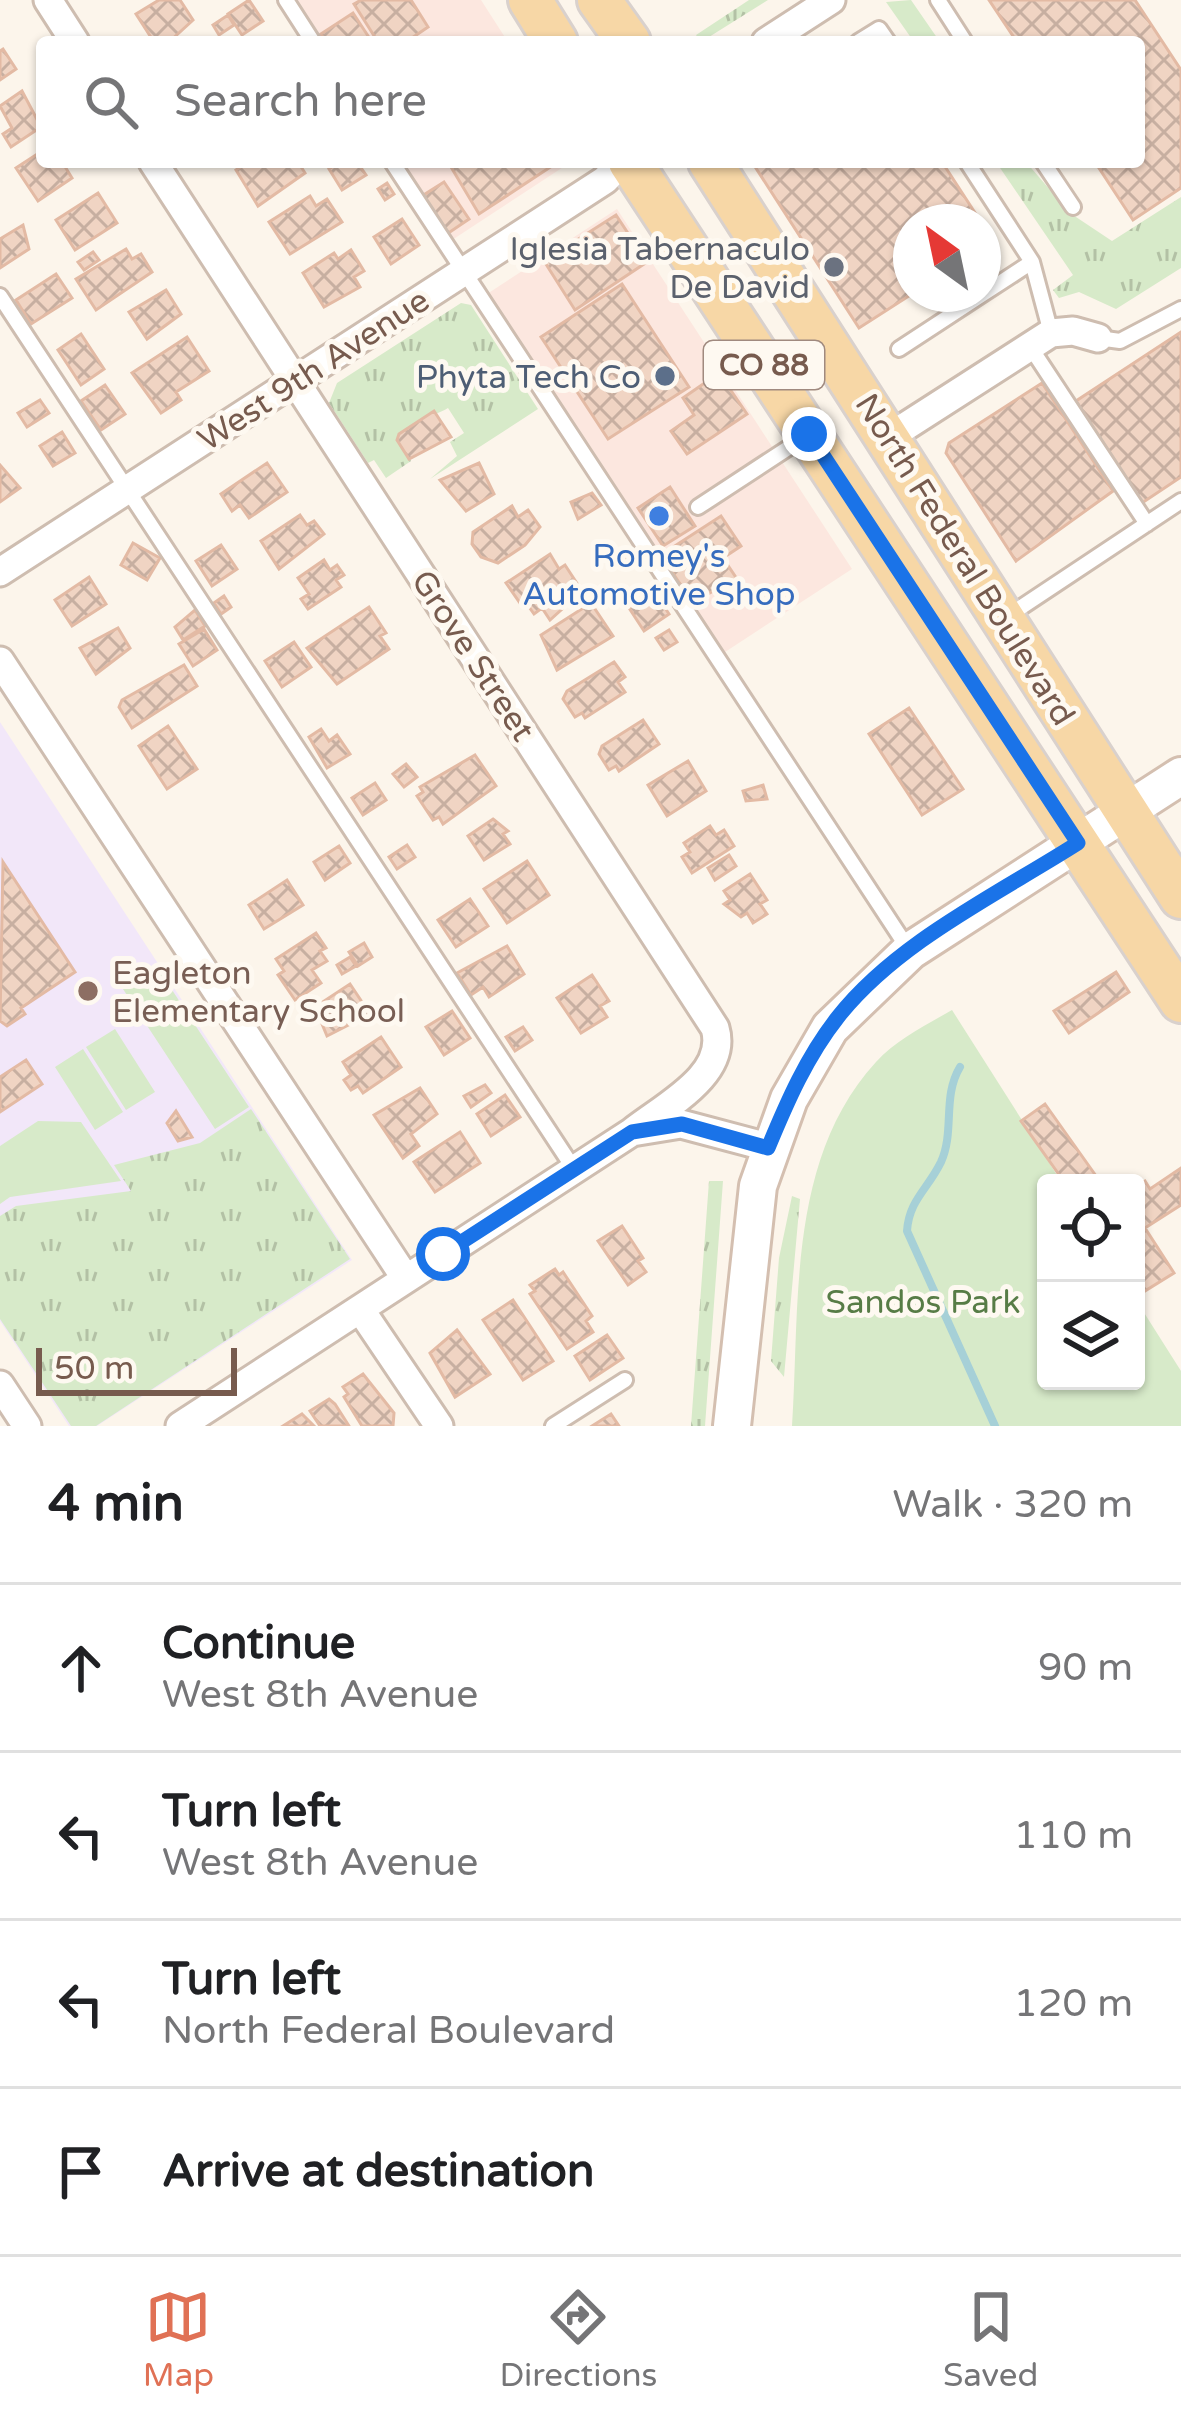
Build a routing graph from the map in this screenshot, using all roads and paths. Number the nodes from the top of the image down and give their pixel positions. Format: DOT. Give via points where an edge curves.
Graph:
graph roads {
  1 [pos="48,0"];
  2 [pos="286,0"];
  3 [pos="530,0"];
  4 [pos="599,0"];
  5 [pos="831,0"];
  6 [pos="938,0"];
  7 [pos="71,36"];
  8 [pos="309,36"];
  9 [pos="552,36"];
  10 [pos="624,36"];
  11 [pos="775,36"];
  12 [pos="961,36"];
  13 [pos="157,168"];
  14 [pos="396,168"];
  15 [pos="619,168"];
  16 [pos="630,168"];
  17 [pos="714,168"];
  18 [pos="971,168"];
  19 [pos="1047,168"];
  20 [pos="1073,207"];
  21 [pos="1033,262"];
  22 [pos="464,271"];
  23 [pos="1001,282"];
  24 [pos="0,296"];
  25 [pos="1181,309"];
  26 [pos="956,312"];
  27 [pos="1098,338"];
  28 [pos="1040,339"];
  29 [pos="899,349"];
  30 [pos="296,380"];
  31 [pos="809,434"];
  32 [pos="889,437"];
  33 [pos="128,490"];
  34 [pos="1181,501"];
  35 [pos="698,507"];
  36 [pos="1147,524"];
  37 [pos="0,572"];
  38 [pos="1004,619"];
  39 [pos="0,661"];
  40 [pos="1181,776"];
  41 [pos="1126,811"];
  42 [pos="1078,843"];
  43 [pos="1181,897"];
  44 [pos="910,951"];
  45 [pos="1181,1000"];
  46 [pos="632,1132"];
  47 [pos="768,1148"];
  48 [pos="574,1169"];
  49 [pos="406,1279"];
  50 [pos="360,1309"];
  51 [pos="625,1380"];
  52 [pos="0,1385"];
  53 [pos="27,1426"];
  54 [pos="180,1426"];
  55 [pos="439,1426"];
  56 [pos="553,1426"];
  57 [pos="732,1426"];
  1 -- 7 [label="street"];
  2 -- 8 [label="lane"];
  3 -- 9 [label="main road"];
  4 -- 10 [label="main road"];
  5 -- 11 [label="street"];
  6 -- 12 [label="lane"];
  13 -- 30 [label="street, Grove Street"];
  14 -- 22 [label="lane"];
  15 -- 22 [label="street, West 9th Avenue"];
  16 -- 31 [label="main road, North Federal Boulevard / CO 88"];
  17 -- 32 [label="main road, North Federal Boulevard"];
  18 -- 21 [label="lane"];
  19 -- 20 [label="lane"];
  21 -- 23 [label="lane"];
  21 -- 28 [label="lane"];
  22 -- 30 [label="street, West 9th Avenue"];
  22 -- 44 [label="lane"];
  24 -- 33 [label="lane"];
  25 -- 27 [label="lane" via="1120,341"];
  26 -- 29 [label="lane"];
  27 -- 28 [label="street" via="1073,331"];
  28 -- 32 [label="street"];
  28 -- 36 [label="lane"];
  30 -- 33 [label="street, West 9th Avenue"];
  30 -- 46 [label="street, Grove Street" via="718,1038 714,1062"];
  31 -- 35 [label="lane"];
  31 -- 42 [label="main road, North Federal Boulevard / CO 88"];
  32 -- 38 [label="main road, North Federal Boulevard"];
  33 -- 37 [label="street, West 9th Avenue"];
  33 -- 48 [label="lane"];
  34 -- 36 [label="lane"];
  36 -- 38 [label="lane"];
  38 -- 41 [label="main road, North Federal Boulevard"];
  39 -- 49 [label="street"];
  40 -- 41 [label="main road"];
  41 -- 42 [label="main road"];
  41 -- 43 [label="main road, North Federal Boulevard"];
  42 -- 44 [label="main road"];
  42 -- 45 [label="main road, North Federal Boulevard / CO 88"];
  44 -- 47 [label="main road" via="839,1016"];
  46 -- 47 [label="street" via="682,1124"];
  46 -- 48 [label="street"];
  47 -- 57 [label="main road" via="752,1213"];
  48 -- 49 [label="street"];
  49 -- 50 [label="street"];
  50 -- 54 [label="street"];
  50 -- 55 [label="street"];
  51 -- 56 [label="lane"];
  52 -- 53 [label="street"];
}
